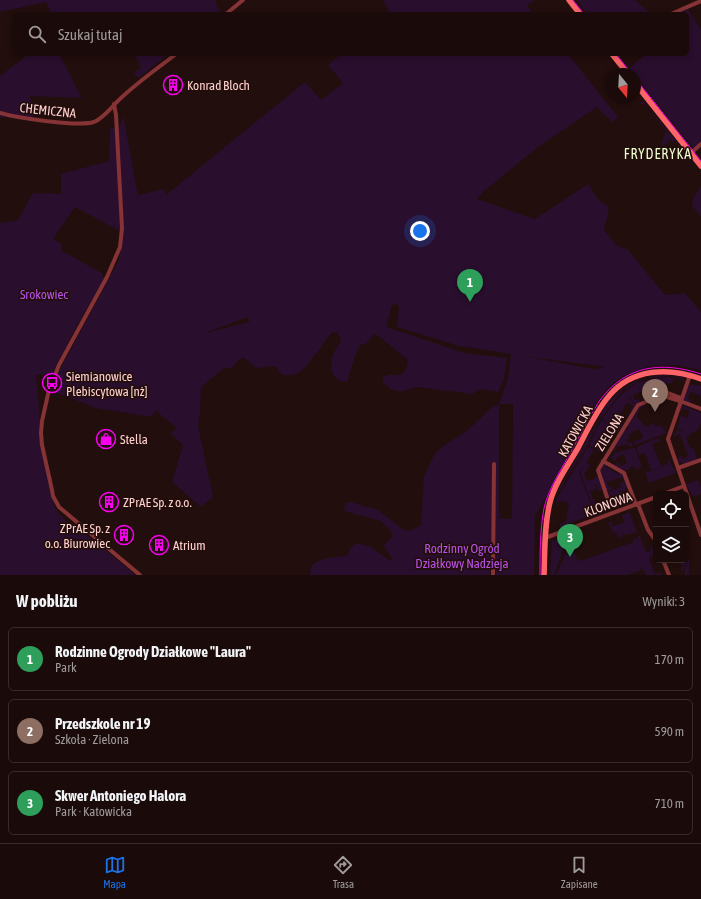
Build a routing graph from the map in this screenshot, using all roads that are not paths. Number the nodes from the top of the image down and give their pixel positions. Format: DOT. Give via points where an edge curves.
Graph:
graph roads {
  1 [pos="243,0"];
  2 [pos="569,0"];
  3 [pos="689,0"];
  4 [pos="701,1"];
  5 [pos="691,5"];
  6 [pos="228,12"];
  7 [pos="578,12"];
  8 [pos="675,12"];
  9 [pos="174,56"];
  10 [pos="614,56"];
  11 [pos="624,68"];
  12 [pos="641,90"];
  13 [pos="114,104"];
  14 [pos="108,109"];
  15 [pos="0,114"];
  16 [pos="116,118"];
  17 [pos="701,144"];
  18 [pos="691,153"];
  19 [pos="701,166"];
  20 [pos="690,375"];
  21 [pos="701,379"];
  22 [pos="680,400"];
  23 [pos="701,409"];
  24 [pos="701,460"];
  25 [pos="603,461"];
  26 [pos="494,464"];
  27 [pos="678,468"];
  28 [pos="684,486"];
  29 [pos="671,491"];
  30 [pos="606,497"];
  31 [pos="653,498"];
  32 [pos="637,504"];
  33 [pos="701,535"];
  34 [pos="653,537"];
  35 [pos="545,538"];
  36 [pos="664,563"];
  37 [pos="140,575"];
  38 [pos="493,575"];
  39 [pos="544,575"];
  40 [pos="669,575"];
  1 -- 6 [label="street"];
  2 -- 7 [label="main road"];
  3 -- 5 [label="street"];
  4 -- 5 [label="street"];
  5 -- 8 [label="street"];
  9 -- 13 [label="street"];
  10 -- 11 [label="main road"];
  12 -- 18 [label="main road"];
  13 -- 14 [label="street"];
  13 -- 16 [label="street"];
  14 -- 15 [label="street, CHEMICZNA" via="94,121 82,124"];
  14 -- 16 [label="street"];
  16 -- 37 [label="street" via="122,228 120,247 107,277 59,365 49,390 42,421 42,445 52,490 62,511"];
  17 -- 18 [label="street"];
  18 -- 19 [label="main road"];
  20 -- 21 [label="main road, KATOWICKA"];
  20 -- 22 [label="street"];
  20 -- 35 [label="main road, KATOWICKA" via="666,371 649,373 629,379 610,394 554,491"];
  22 -- 23 [label="street, ZIELONA"];
  22 -- 25 [label="street, ZIELONA" via="668,393 638,405"];
  22 -- 27 [label="street" via="668,439"];
  24 -- 27 [label="street"];
  25 -- 30 [label="street, ZIELONA" via="598,471"];
  25 -- 32 [label="street" via="624,473"];
  26 -- 38 [label="street"];
  27 -- 28 [label="street"];
  28 -- 29 [label="street"];
  28 -- 33 [label="street"];
  31 -- 32 [label="street, KLONOWA"];
  32 -- 34 [label="street"];
  32 -- 35 [label="street, KLONOWA"];
  35 -- 39 [label="main road, KATOWICKA"];
  36 -- 40 [label="street"];
}
